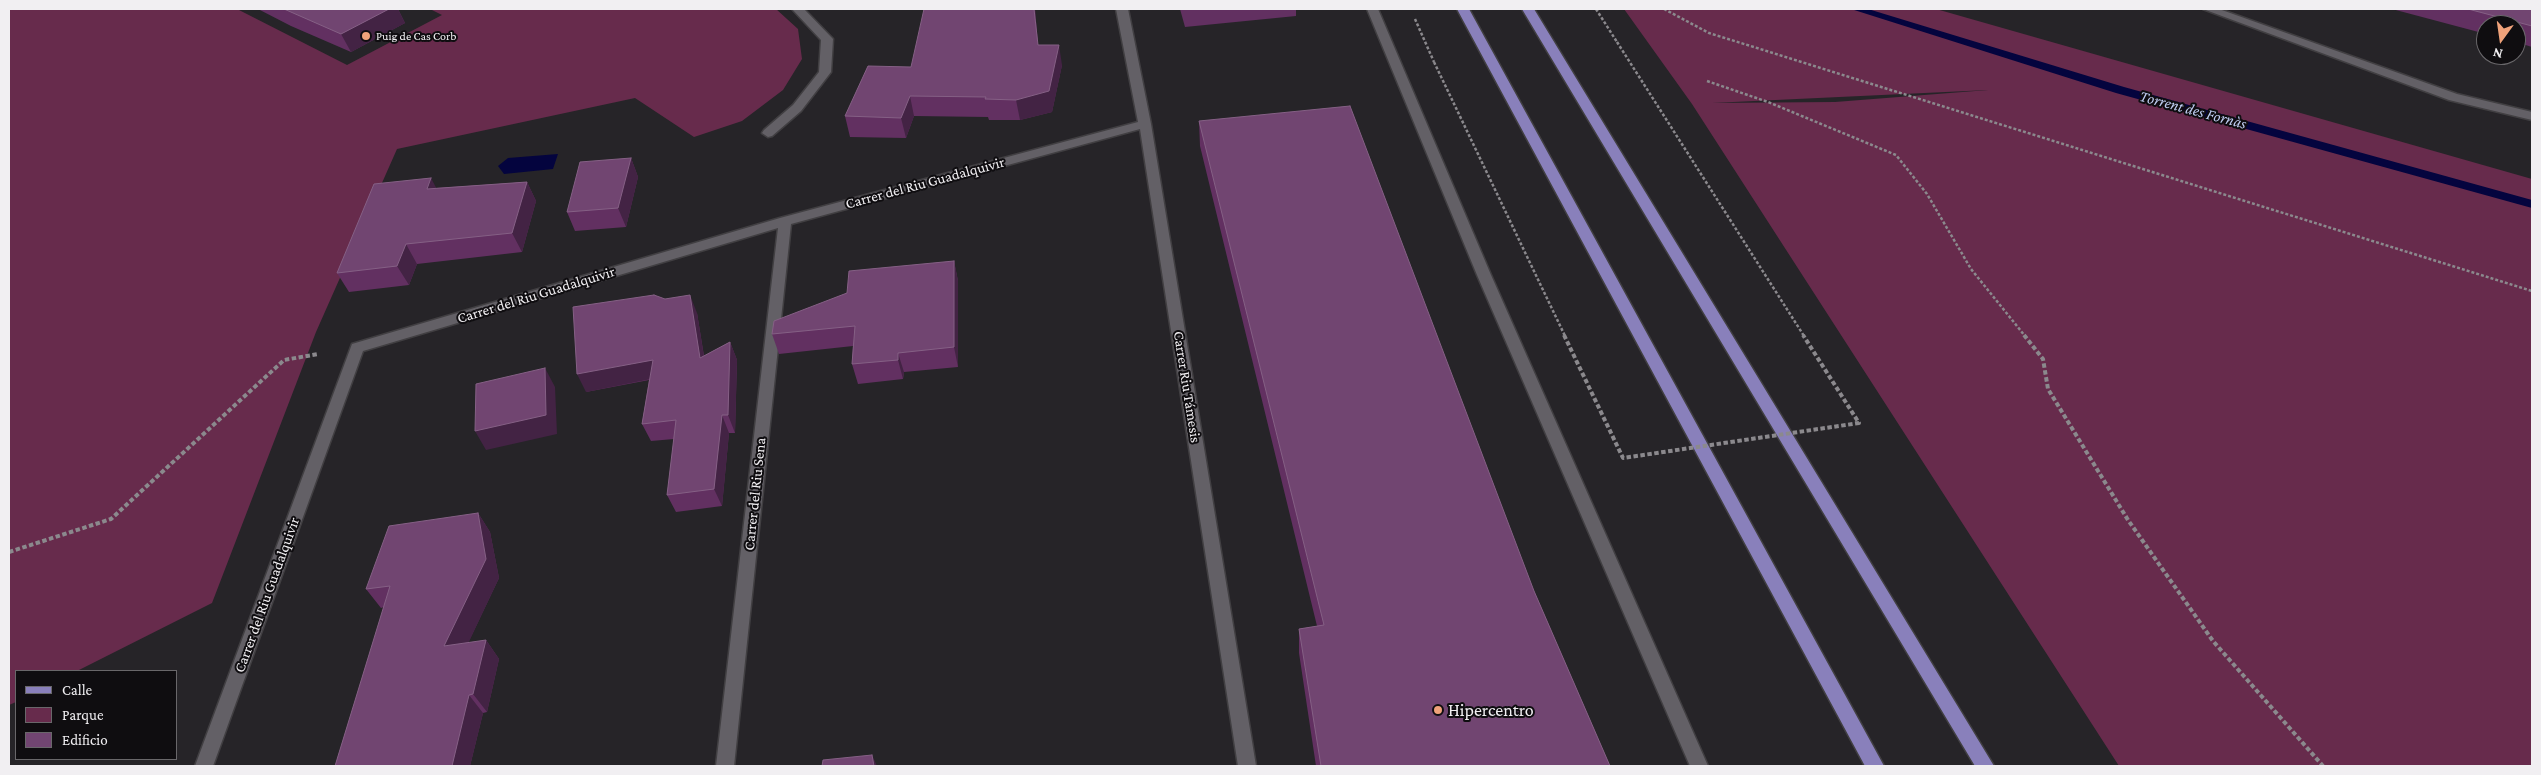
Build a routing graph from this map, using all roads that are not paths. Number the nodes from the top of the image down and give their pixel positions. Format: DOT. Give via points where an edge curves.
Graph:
graph roads {
  1 [pos="798,9"];
  2 [pos="1122,9"];
  3 [pos="1372,9"];
  4 [pos="1463,9"];
  5 [pos="1528,9"];
  6 [pos="2209,9"];
  7 [pos="2532,116"];
  8 [pos="1144,124"];
  9 [pos="768,133"];
  10 [pos="785,221"];
  11 [pos="204,766"];
  12 [pos="726,766"];
  13 [pos="1247,766"];
  14 [pos="1699,766"];
  15 [pos="1875,766"];
  16 [pos="1985,766"];
  1 -- 9 [label="street" via="827,38 825,72 797,108"];
  2 -- 8 [label="street, Carrer Riu Támesis"];
  3 -- 14 [label="street" via="1488,284"];
  4 -- 15 [label="main road"];
  5 -- 16 [label="main road"];
  6 -- 7 [label="street" via="2453,97"];
  8 -- 10 [label="street, Carrer del Riu Guadalquivir"];
  8 -- 13 [label="street, Carrer Riu Támesis"];
  10 -- 11 [label="street, Carrer del Riu Guadalquivir" via="357,348"];
  10 -- 12 [label="street, Carrer del Riu Sena"];
}
